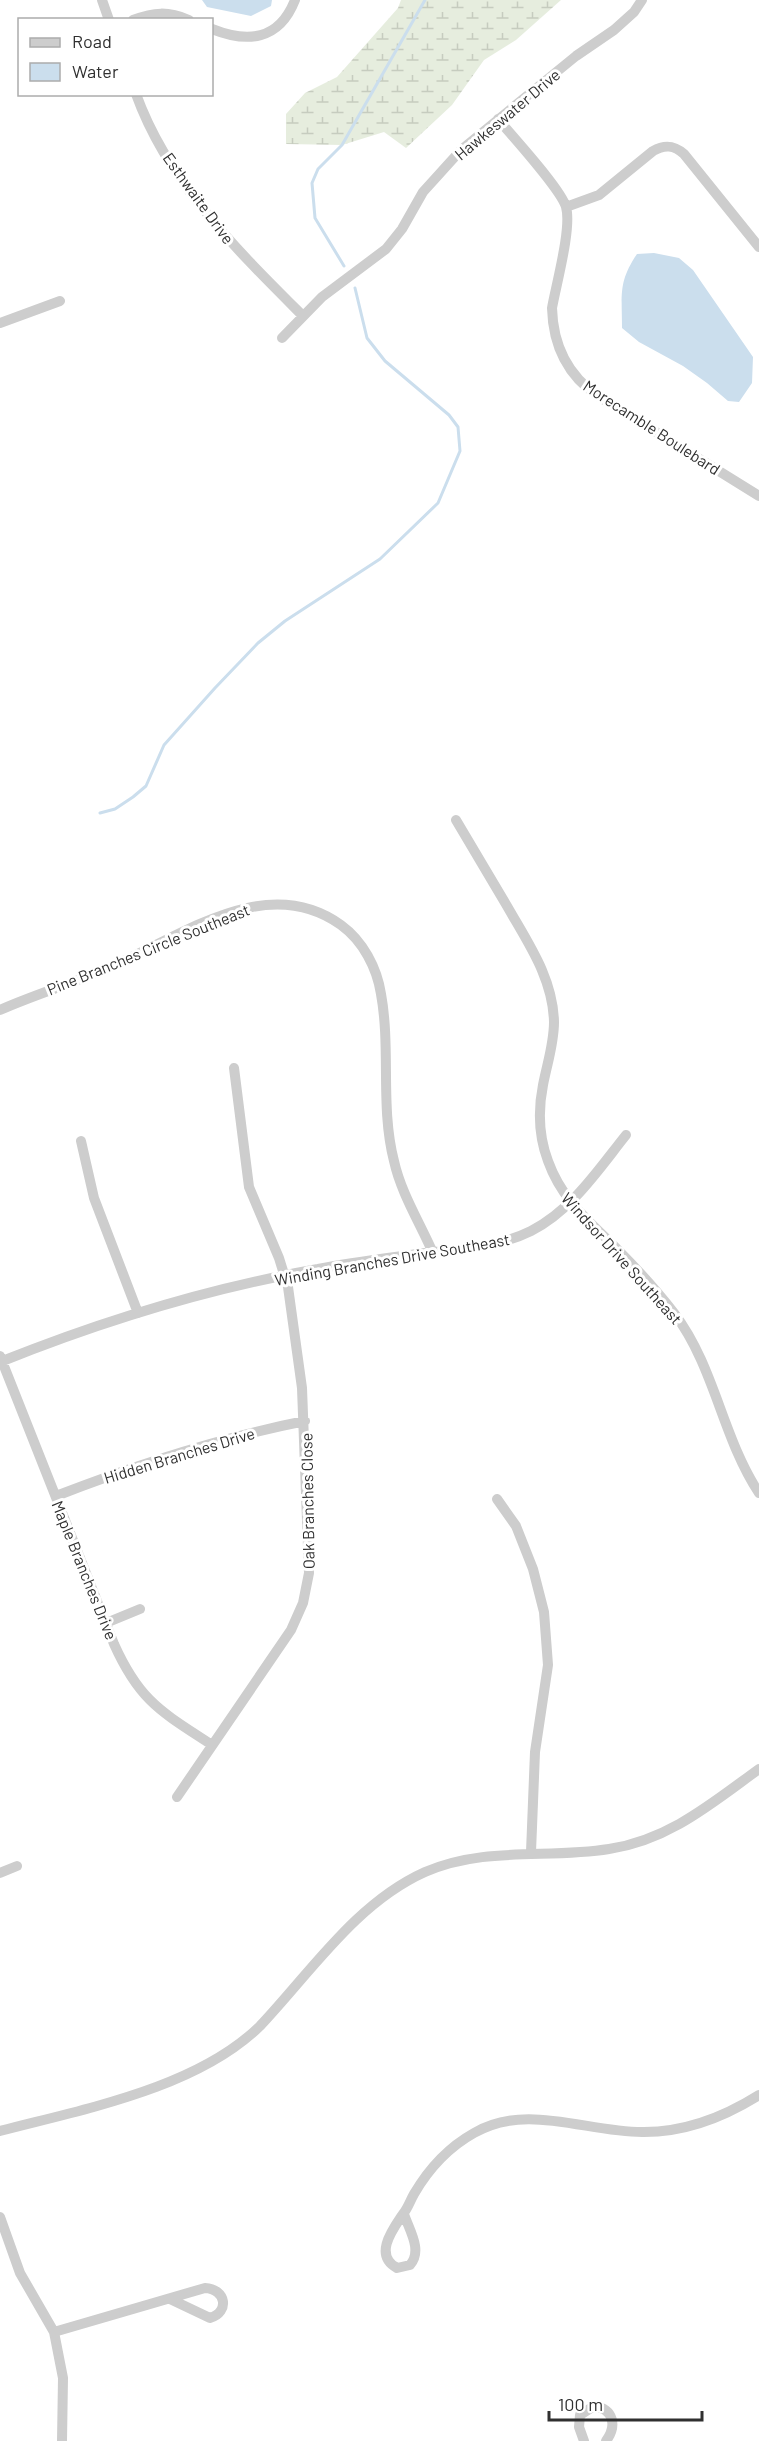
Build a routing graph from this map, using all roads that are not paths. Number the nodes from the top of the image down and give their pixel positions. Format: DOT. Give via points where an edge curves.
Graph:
graph roads {
  1 [pos="102,0"];
  2 [pos="295,0"];
  3 [pos="642,0"];
  4 [pos="108,18"];
  5 [pos="139,18"];
  6 [pos="184,18"];
  7 [pos="213,29"];
  8 [pos="137,96"];
  9 [pos="498,119"];
  10 [pos="566,207"];
  11 [pos="759,247"];
  12 [pos="60,301"];
  13 [pos="303,316"];
  14 [pos="0,323"];
  15 [pos="282,338"];
  16 [pos="759,496"];
  17 [pos="456,820"];
  18 [pos="0,1010"];
  19 [pos="234,1068"];
  20 [pos="626,1135"];
  21 [pos="81,1141"];
  22 [pos="570,1204"];
  23 [pos="433,1252"];
  24 [pos="285,1276"];
  25 [pos="138,1313"];
  26 [pos="1,1360"];
  27 [pos="305,1421"];
  28 [pos="759,1493"];
  29 [pos="56,1496"];
  30 [pos="497,1499"];
  31 [pos="140,1609"];
  32 [pos="105,1623"];
  33 [pos="212,1745"];
  34 [pos="759,1769"];
  35 [pos="177,1797"];
  36 [pos="531,1852"];
  37 [pos="17,1866"];
  38 [pos="0,1873"];
  39 [pos="759,2095"];
  40 [pos="0,2131"];
  41 [pos="404,2214"];
  42 [pos="0,2217"];
  43 [pos="170,2299"];
  44 [pos="54,2332"];
  45 [pos="62,2441"];
  46 [pos="584,2441"];
  47 [pos="606,2441"];
  1 -- 4 [label="street"];
  2 -- 7 [label="street" via="284,20 258,37 236,37"];
  3 -- 9 [label="street, Hawkeswater Drive" via="614,30"];
  5 -- 6 [label="street" via="167,12"];
  8 -- 13 [label="street, Esthwaite Drive" via="150,129 213,222"];
  9 -- 10 [label="street"];
  9 -- 13 [label="street, Hawkeswater Drive" via="461,150 431,183 386,249"];
  10 -- 11 [label="street" via="599,195 653,151 669,146 684,154"];
  10 -- 16 [label="street, Morecamble Boulebard" via="566,229 552,308 557,345 569,369 597,396"];
  12 -- 14 [label="street"];
  13 -- 15 [label="street, Hawkeswater Drive"];
  17 -- 22 [label="street, Windsor Drive Southeast" via="531,946 547,982 554,1020 540,1100 541,1130 550,1166"];
  18 -- 23 [label="street, Pine Branches Circle Southeast" via="244,908 290,903 320,913 356,939 378,980 394,1163"];
  19 -- 24 [label="street, Oak Branches Close" via="249,1187"];
  20 -- 22 [label="street, Winding Branches Drive Southeast"];
  21 -- 25 [label="street" via="94,1198"];
  22 -- 23 [label="street, Winding Branches Drive Southeast" via="521,1236"];
  22 -- 28 [label="street, Windsor Drive Southeast" via="662,1298 687,1333 704,1364 740,1460"];
  23 -- 24 [label="street, Winding Branches Drive Southeast"];
  24 -- 25 [label="street, Winding Branches Drive Southeast"];
  24 -- 27 [label="street, Oak Branches Close"];
  25 -- 26 [label="street, Winding Branches Drive Southeast"];
  26 -- 29 [label="street, Maple Branches Drive"];
  27 -- 29 [label="street, Hidden Branches Drive" via="193,1447"];
  27 -- 33 [label="street, Oak Branches Close" via="309,1573 303,1603 291,1630"];
  29 -- 32 [label="street, Maple Branches Drive"];
  30 -- 36 [label="street" via="516,1526 544,1612 548,1665 535,1752"];
  31 -- 32 [label="street"];
  32 -- 33 [label="street, Maple Branches Drive" via="138,1689 160,1711"];
  33 -- 35 [label="street, Oak Branches Close"];
  34 -- 36 [label="street" via="690,1819 646,1840 602,1850"];
  36 -- 40 [label="street" via="462,1860 426,1872 394,1889 357,1920 248,2038 219,2058 153,2087"];
  37 -- 38 [label="street"];
  39 -- 41 [label="street" via="709,2121 664,2131 621,2131 544,2119 485,2127 445,2155 415,2192"];
  41 -- 41 [label="street" via="392,2229 385,2250 397,2268 410,2265 416,2256"];
  42 -- 44 [label="street" via="20,2273"];
  43 -- 44 [label="street"];
  44 -- 45 [label="street" via="63,2378"];
  46 -- 47 [label="street" via="578,2421 583,2411 594,2406 606,2410 613,2420 613,2430"];
}
